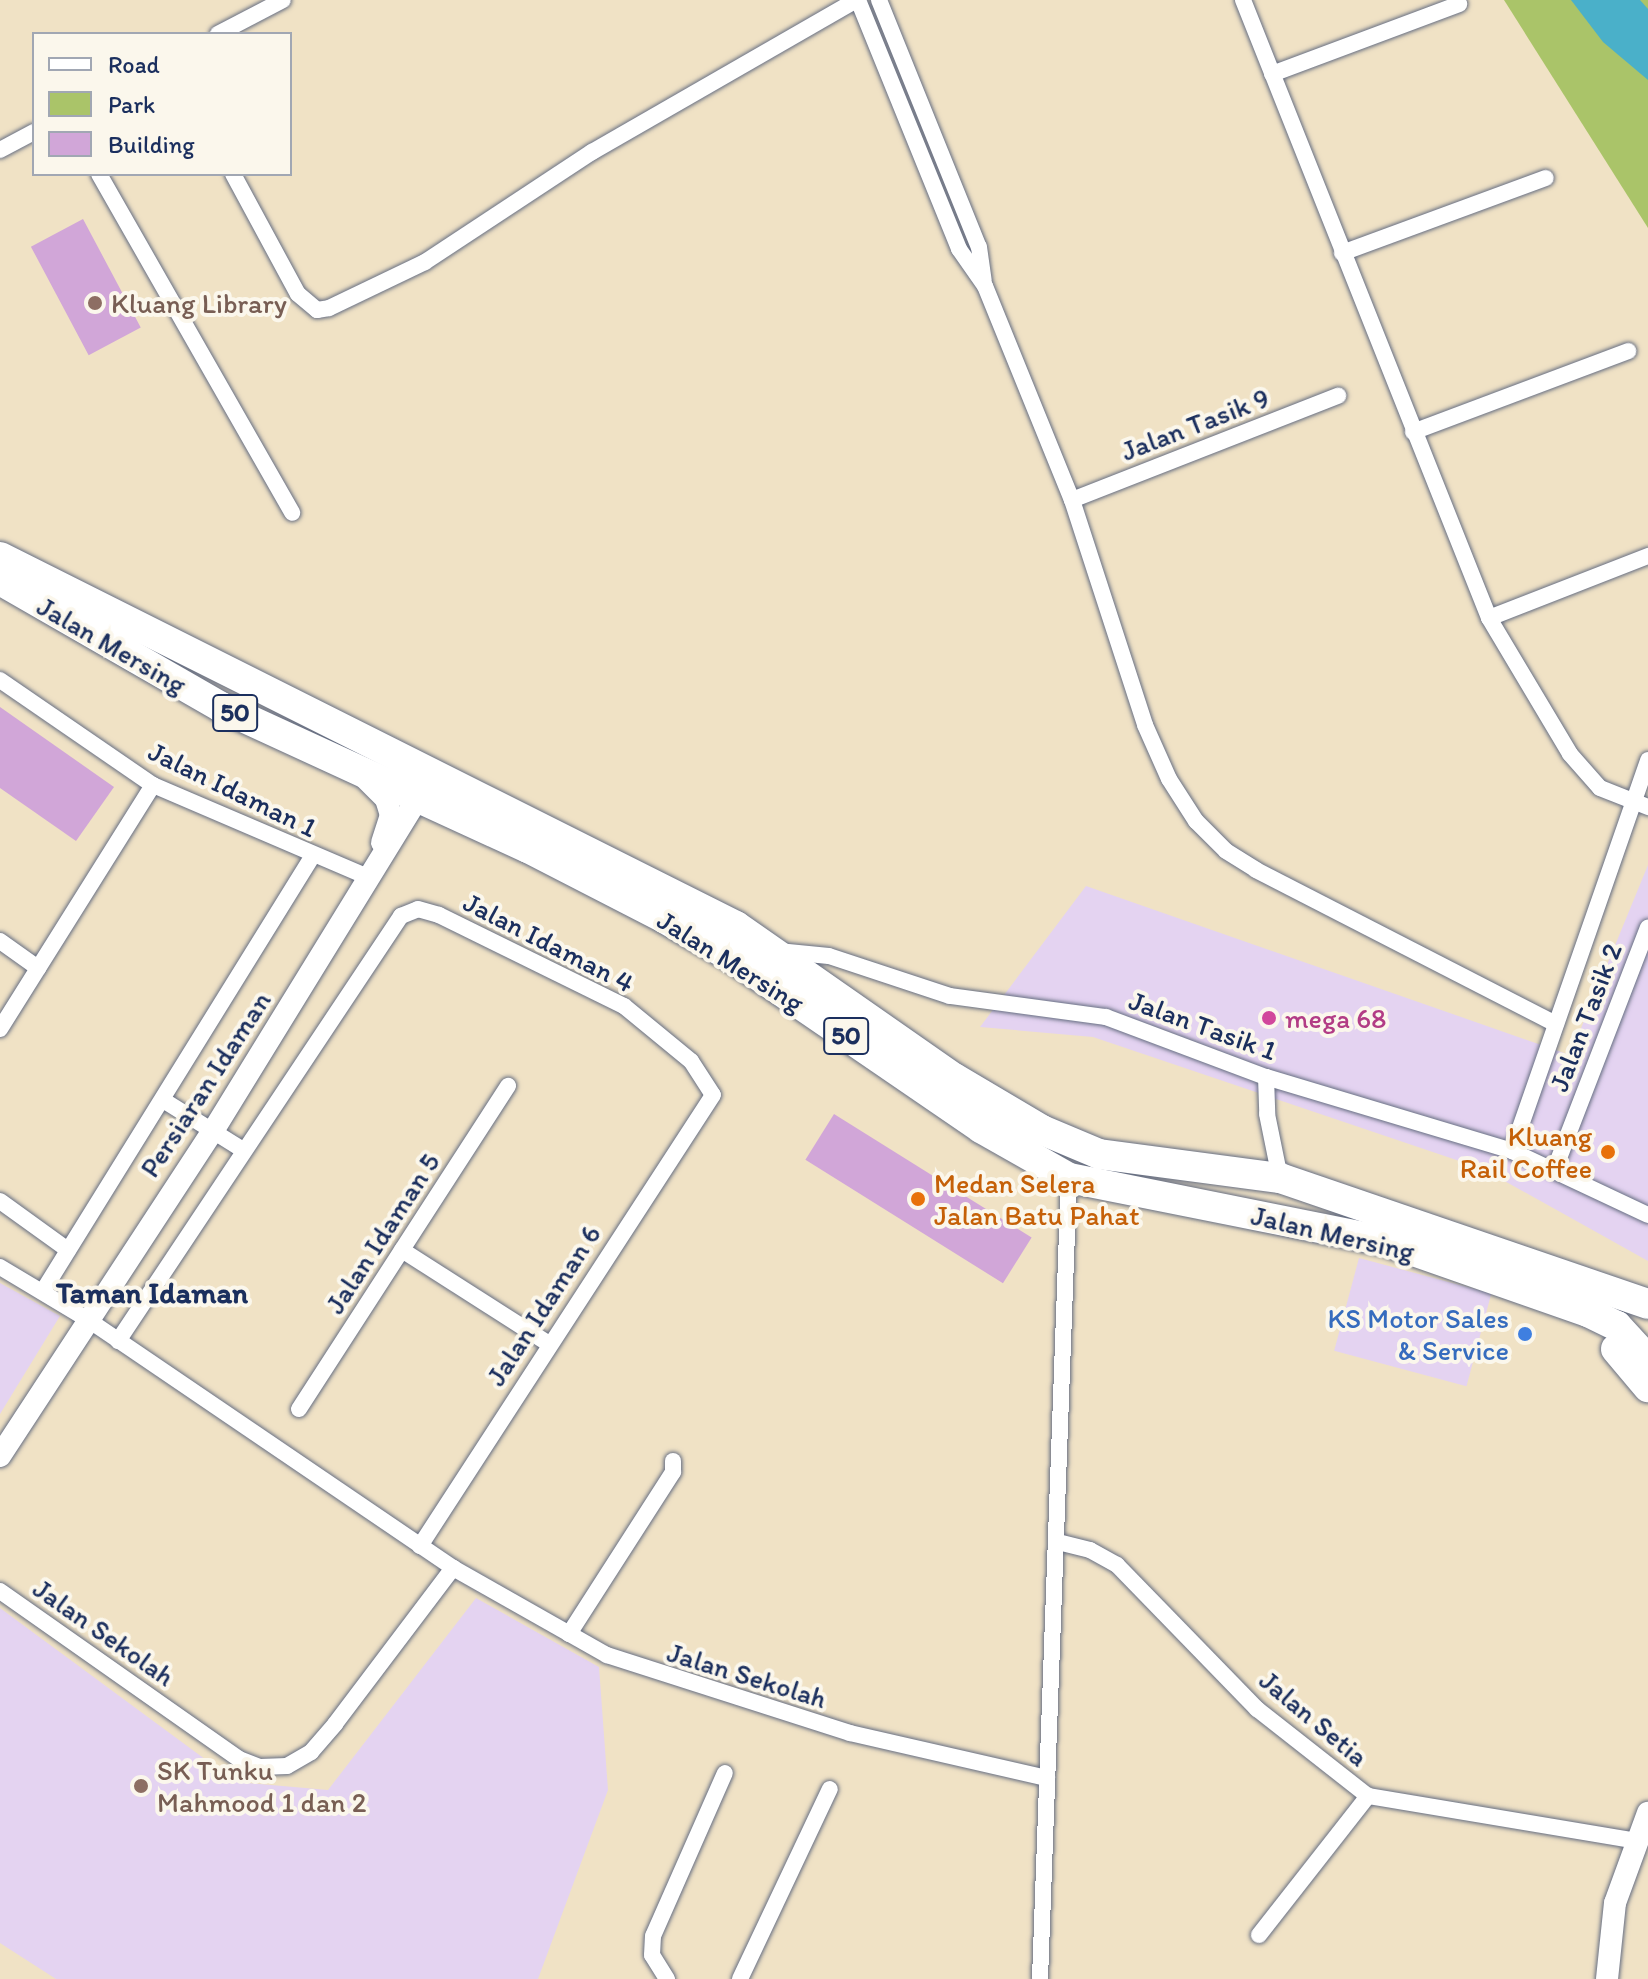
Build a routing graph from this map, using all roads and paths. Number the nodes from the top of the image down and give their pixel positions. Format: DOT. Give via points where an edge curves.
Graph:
graph roads {
  1 [pos="283,0"];
  2 [pos="857,0"];
  3 [pos="879,0"];
  4 [pos="1243,0"];
  5 [pos="1459,4"];
  6 [pos="222,32"];
  7 [pos="1272,74"];
  8 [pos="32,133"];
  9 [pos="0,150"];
  10 [pos="100,176"];
  11 [pos="234,176"];
  12 [pos="1546,178"];
  13 [pos="1342,253"];
  14 [pos="985,286"];
  15 [pos="1628,351"];
  16 [pos="1338,396"];
  17 [pos="1413,432"];
  18 [pos="1072,500"];
  19 [pos="292,513"];
  20 [pos="1648,556"];
  21 [pos="0,557"];
  22 [pos="0,580"];
  23 [pos="1489,618"];
  24 [pos="0,680"];
  25 [pos="1648,760"];
  26 [pos="353,766"];
  27 [pos="153,785"];
  28 [pos="1631,800"];
  29 [pos="416,801"];
  30 [pos="1648,807"];
  31 [pos="312,857"];
  32 [pos="370,878"];
  33 [pos="1648,927"];
  34 [pos="0,941"];
  35 [pos="772,950"];
  36 [pos="38,968"];
  37 [pos="1556,1024"];
  38 [pos="0,1029"];
  39 [pos="1266,1077"];
  40 [pos="508,1086"];
  41 [pos="713,1095"];
  42 [pos="163,1100"];
  43 [pos="213,1131"];
  44 [pos="243,1150"];
  45 [pos="1512,1151"];
  46 [pos="1554,1171"];
  47 [pos="1069,1178"];
  48 [pos="1280,1178"];
  49 [pos="0,1201"];
  50 [pos="1648,1215"];
  51 [pos="68,1250"];
  52 [pos="402,1250"];
  53 [pos="0,1267"];
  54 [pos="43,1291"];
  55 [pos="1642,1298"];
  56 [pos="1553,1299"];
  57 [pos="87,1319"];
  58 [pos="118,1341"];
  59 [pos="549,1344"];
  60 [pos="1648,1360"];
  61 [pos="1648,1387"];
  62 [pos="299,1409"];
  63 [pos="0,1456"];
  64 [pos="673,1461"];
  65 [pos="1058,1542"];
  66 [pos="420,1546"];
  67 [pos="453,1568"];
  68 [pos="0,1591"];
  69 [pos="569,1634"];
  70 [pos="725,1773"];
  71 [pos="1047,1778"];
  72 [pos="830,1789"];
  73 [pos="1368,1796"];
  74 [pos="1648,1813"];
  75 [pos="1636,1841"];
  76 [pos="1259,1935"];
  77 [pos="667,1979"];
  78 [pos="740,1979"];
  79 [pos="1040,1979"];
  80 [pos="1607,1979"];
  1 -- 6 [label="street"];
  2 -- 11 [label="street" via="592,152 425,262 329,308 317,310 298,294"];
  2 -- 14 [label="street" via="959,249"];
  3 -- 14 [label="street" via="979,247"];
  4 -- 7 [label="street"];
  5 -- 7 [label="street"];
  7 -- 13 [label="street"];
  8 -- 9 [label="street"];
  10 -- 19 [label="street"];
  12 -- 13 [label="street"];
  13 -- 17 [label="street"];
  14 -- 18 [label="street"];
  15 -- 17 [label="street"];
  16 -- 18 [label="street, Jalan Tasik 9"];
  17 -- 23 [label="street"];
  18 -- 37 [label="street" via="1145,725 1196,821 1226,851 1256,870"];
  20 -- 23 [label="street"];
  21 -- 35 [label="highway" via="736,926"];
  22 -- 26 [label="highway, Jalan Mersing / 50" via="221,707"];
  23 -- 28 [label="street" via="1570,754 1600,788"];
  24 -- 27 [label="street, Jalan Idaman 1"];
  25 -- 28 [label="street"];
  26 -- 29 [label="highway, Jalan Mersing / 50"];
  26 -- 32 [label="street, Persiaran Idaman" via="386,799 391,815"];
  27 -- 31 [label="street, Jalan Idaman 1"];
  27 -- 36 [label="street"];
  28 -- 30 [label="street"];
  28 -- 37 [label="street"];
  29 -- 32 [label="street, Persiaran Idaman"];
  29 -- 47 [label="highway, Jalan Mersing / 50" via="603,884 722,951 981,1128"];
  31 -- 32 [label="street, Jalan Idaman 1"];
  31 -- 42 [label="street"];
  32 -- 43 [label="street, Persiaran Idaman"];
  33 -- 46 [label="street, Jalan Tasik 2"];
  34 -- 36 [label="street"];
  35 -- 39 [label="street, Jalan Tasik 1" via="829,956 950,996 1106,1017"];
  35 -- 48 [label="highway" via="954,1078 1042,1130 1099,1154"];
  36 -- 38 [label="street"];
  37 -- 45 [label="street"];
  39 -- 45 [label="street, Jalan Tasik 1"];
  39 -- 48 [label="street" via="1267,1114"];
  40 -- 52 [label="street, Jalan Idaman 5"];
  41 -- 44 [label="street, Jalan Idaman 4" via="691,1061 624,1006 418,909 401,916 359,973"];
  41 -- 59 [label="street, Jalan Idaman 6"];
  42 -- 43 [label="street"];
  42 -- 51 [label="street"];
  43 -- 44 [label="street"];
  43 -- 57 [label="street, Persiaran Idaman"];
  44 -- 58 [label="street, Jalan Idaman 4"];
  45 -- 46 [label="street, Jalan Tasik 1"];
  46 -- 50 [label="street, Jalan Tasik 1"];
  47 -- 56 [label="highway, Jalan Mersing / 50" via="1388,1242"];
  47 -- 65 [label="street" via="1060,1318"];
  48 -- 55 [label="highway"];
  49 -- 51 [label="street"];
  51 -- 54 [label="street"];
  52 -- 59 [label="street"];
  52 -- 62 [label="street, Jalan Idaman 5"];
  53 -- 54 [label="street, Jalan Sekolah"];
  54 -- 57 [label="street, Jalan Sekolah"];
  56 -- 60 [label="highway, Jalan Mersing / 50" via="1617,1326"];
  56 -- 61 [label="highway" via="1610,1341"];
  57 -- 58 [label="street, Jalan Sekolah"];
  57 -- 63 [label="street, Persiaran Idaman"];
  58 -- 66 [label="street, Jalan Sekolah"];
  59 -- 66 [label="street, Jalan Idaman 6"];
  64 -- 69 [label="street" via="673,1472"];
  65 -- 71 [label="street"];
  65 -- 73 [label="street, Jalan Setia" via="1090,1550 1117,1565 1257,1709"];
  66 -- 67 [label="street, Jalan Sekolah"];
  67 -- 68 [label="street, Jalan Sekolah" via="335,1724 311,1752 287,1766 260,1767 239,1759"];
  67 -- 69 [label="street, Jalan Sekolah"];
  69 -- 71 [label="street, Jalan Sekolah" via="607,1655 745,1703"];
  70 -- 77 [label="street" via="653,1936 652,1955"];
  71 -- 79 [label="street"];
  72 -- 78 [label="street"];
  73 -- 75 [label="street, Jalan Setia"];
  73 -- 76 [label="street"];
  74 -- 75 [label="street"];
  75 -- 80 [label="street" via="1615,1903"];
}
